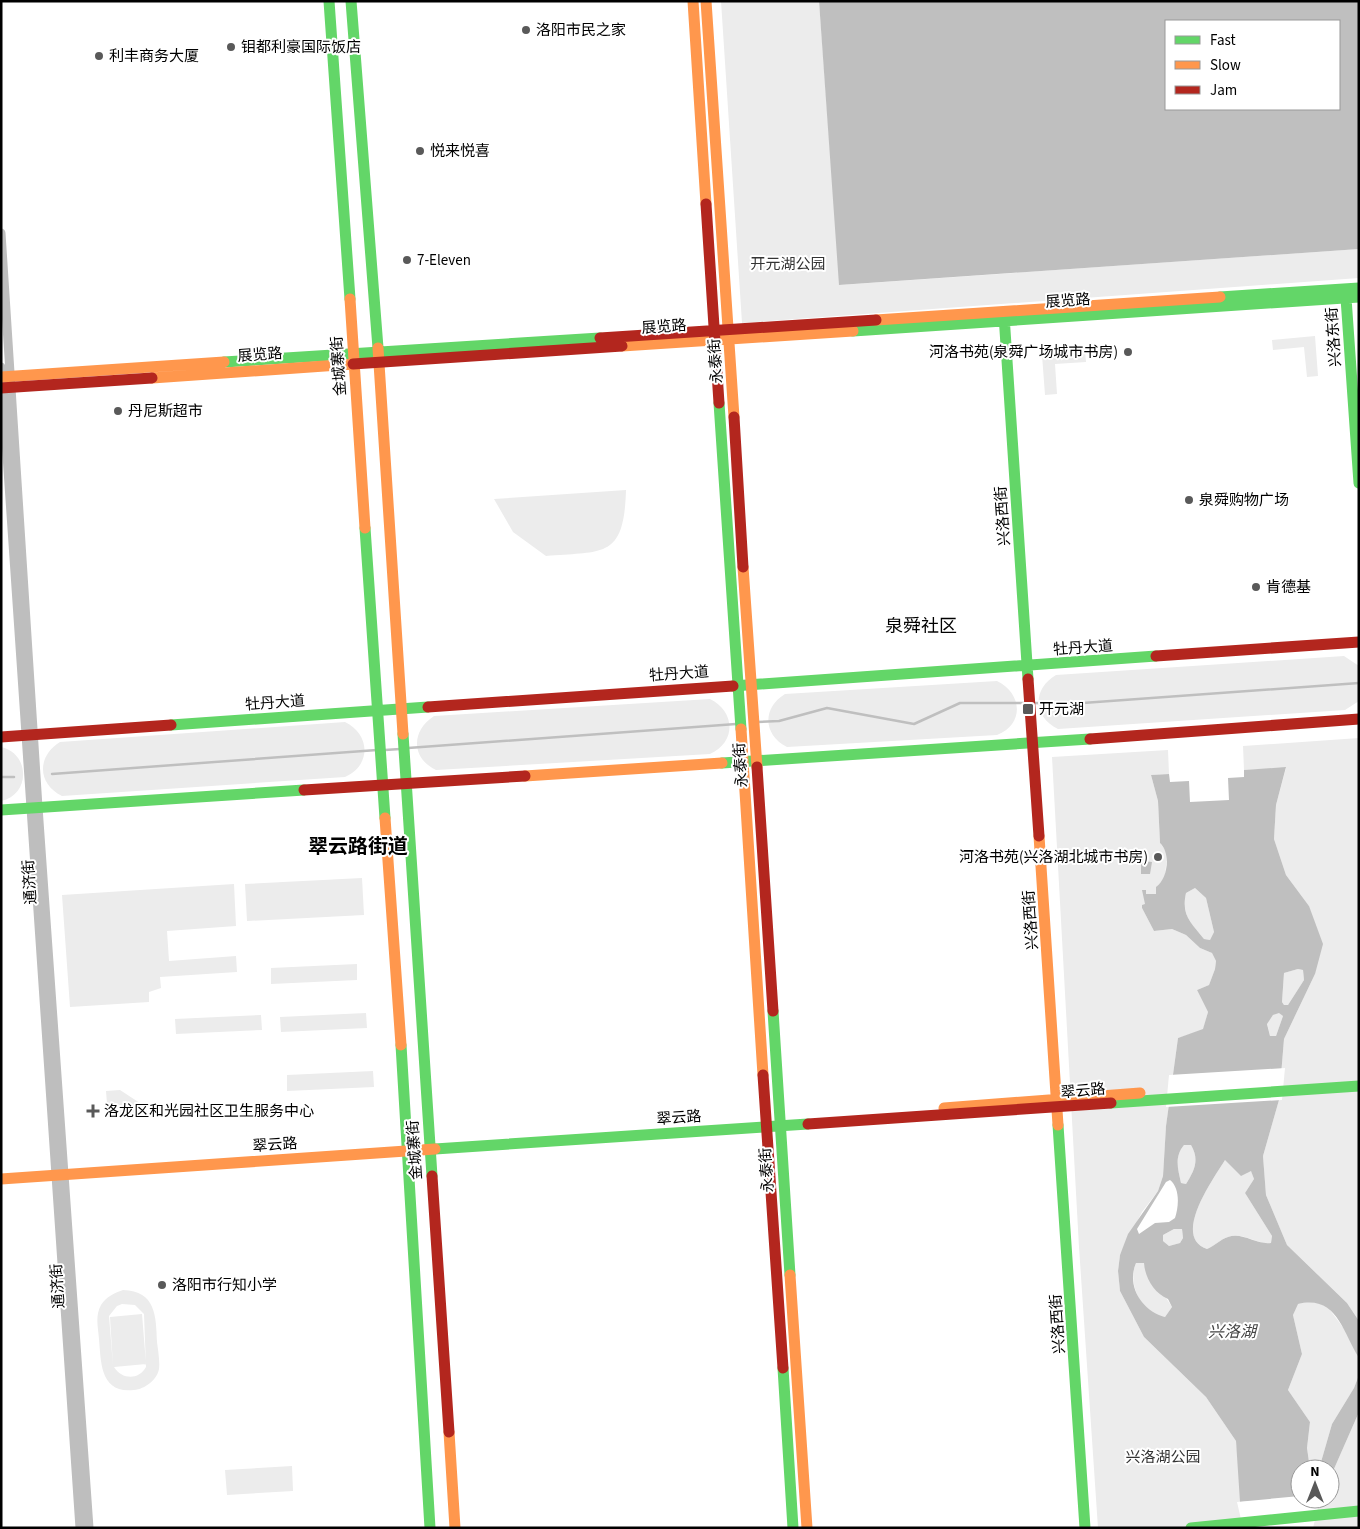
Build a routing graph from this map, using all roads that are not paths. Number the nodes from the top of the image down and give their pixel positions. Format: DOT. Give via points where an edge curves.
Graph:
graph roads {
  1 [pos="329,1"];
  2 [pos="351,1"];
  3 [pos="693,1"];
  4 [pos="706,1"];
  5 [pos="1,233"];
  6 [pos="1353,294"];
  7 [pos="1001,316"];
  8 [pos="729,333"];
  9 [pos="716,334"];
  10 [pos="378,357"];
  11 [pos="354,359"];
  12 [pos="1,367"];
  13 [pos="5,382"];
  14 [pos="1359,387"];
  15 [pos="1359,483"];
  16 [pos="1359,642"];
  17 [pos="1026,667"];
  18 [pos="737,685"];
  19 [pos="751,685"];
  20 [pos="402,709"];
  21 [pos="376,711"];
  22 [pos="1359,719"];
  23 [pos="31,735"];
  24 [pos="1,737"];
  25 [pos="1030,743"];
  26 [pos="742,760"];
  27 [pos="756,760"];
  28 [pos="406,783"];
  29 [pos="381,785"];
  30 [pos="35,808"];
  31 [pos="1,810"];
  32 [pos="1359,1078"];
  33 [pos="1304,1085"];
  34 [pos="1359,1086"];
  35 [pos="1056,1104"];
  36 [pos="779,1123"];
  37 [pos="766,1124"];
  38 [pos="430,1146"];
  39 [pos="408,1148"];
  40 [pos="59,1171"];
  41 [pos="1,1172"];
  42 [pos="1,1179"];
  43 [pos="1359,1511"];
  44 [pos="1196,1527"];
  45 [pos="80,1528"];
  46 [pos="89,1528"];
  47 [pos="430,1528"];
  48 [pos="455,1528"];
  49 [pos="793,1528"];
  50 [pos="807,1528"];
  51 [pos="1079,1528"];
  52 [pos="1086,1528"];
  1 -- 11 [label="main road, 金城寨街"];
  2 -- 10 [label="main road"];
  3 -- 9 [label="main road, 永泰街"];
  4 -- 8 [label="main road, 永泰街"];
  5 -- 13 [label="street, 通济街"];
  6 -- 7 [label="main road, 展览路"];
  6 -- 14 [label="main road, 兴洛东街"];
  6 -- 15 [label="main road, 兴洛东街"];
  7 -- 8 [label="main road, 展览路"];
  7 -- 17 [label="main road, 兴洛西街"];
  8 -- 9 [label="main road, 展览路"];
  8 -- 19 [label="main road, 永泰街"];
  9 -- 10 [label="main road, 展览路"];
  9 -- 18 [label="main road, 永泰街"];
  10 -- 11 [label="main road, 展览路"];
  10 -- 20 [label="main road"];
  11 -- 13 [label="main road, 展览路"];
  11 -- 21 [label="main road, 金城寨街"];
  12 -- 13 [label="street, 通济街"];
  13 -- 23 [label="street, 通济街"];
  16 -- 17 [label="main road, 牡丹大道"];
  17 -- 19 [label="main road, 牡丹大道"];
  17 -- 25 [label="main road, 兴洛西街"];
  18 -- 19 [label="main road, 牡丹大道"];
  18 -- 20 [label="main road, 牡丹大道"];
  18 -- 26 [label="main road, 永泰街"];
  19 -- 27 [label="main road, 永泰街"];
  20 -- 21 [label="main road, 牡丹大道"];
  20 -- 28 [label="main road, 金城寨街"];
  21 -- 23 [label="main road, 牡丹大道"];
  21 -- 29 [label="main road, 金城寨街"];
  22 -- 25 [label="main road"];
  23 -- 24 [label="main road, 牡丹大道"];
  23 -- 30 [label="street, 通济街"];
  25 -- 27 [label="main road"];
  25 -- 35 [label="main road, 兴洛西街"];
  26 -- 27 [label="main road"];
  26 -- 28 [label="main road"];
  26 -- 37 [label="main road, 永泰街"];
  27 -- 36 [label="main road, 永泰街"];
  28 -- 29 [label="main road"];
  28 -- 38 [label="main road, 金城寨街"];
  29 -- 30 [label="main road"];
  29 -- 39 [label="main road, 金城寨街"];
  30 -- 31 [label="main road"];
  30 -- 40 [label="street, 通济街"];
  32 -- 33 [label="main road, 翠云路"];
  33 -- 34 [label="main road, 翠云路"];
  33 -- 35 [label="main road, 翠云路"];
  35 -- 36 [label="main road, 翠云路"];
  35 -- 51 [label="main road, 兴洛西街"];
  35 -- 52 [label="main road, 兴洛西街"];
  36 -- 37 [label="main road, 翠云路"];
  36 -- 50 [label="main road, 永泰街"];
  37 -- 38 [label="main road, 翠云路"];
  37 -- 49 [label="main road, 永泰街"];
  38 -- 39 [label="main road, 翠云路"];
  38 -- 48 [label="main road, 金城寨街"];
  39 -- 40 [label="main road, 翠云路"];
  39 -- 47 [label="main road, 金城寨街"];
  40 -- 41 [label="main road, 翠云路"];
  40 -- 42 [label="main road, 翠云路"];
  40 -- 45 [label="street, 通济街"];
  40 -- 46 [label="street, 通济街"];
  43 -- 44 [label="main road"];
}
